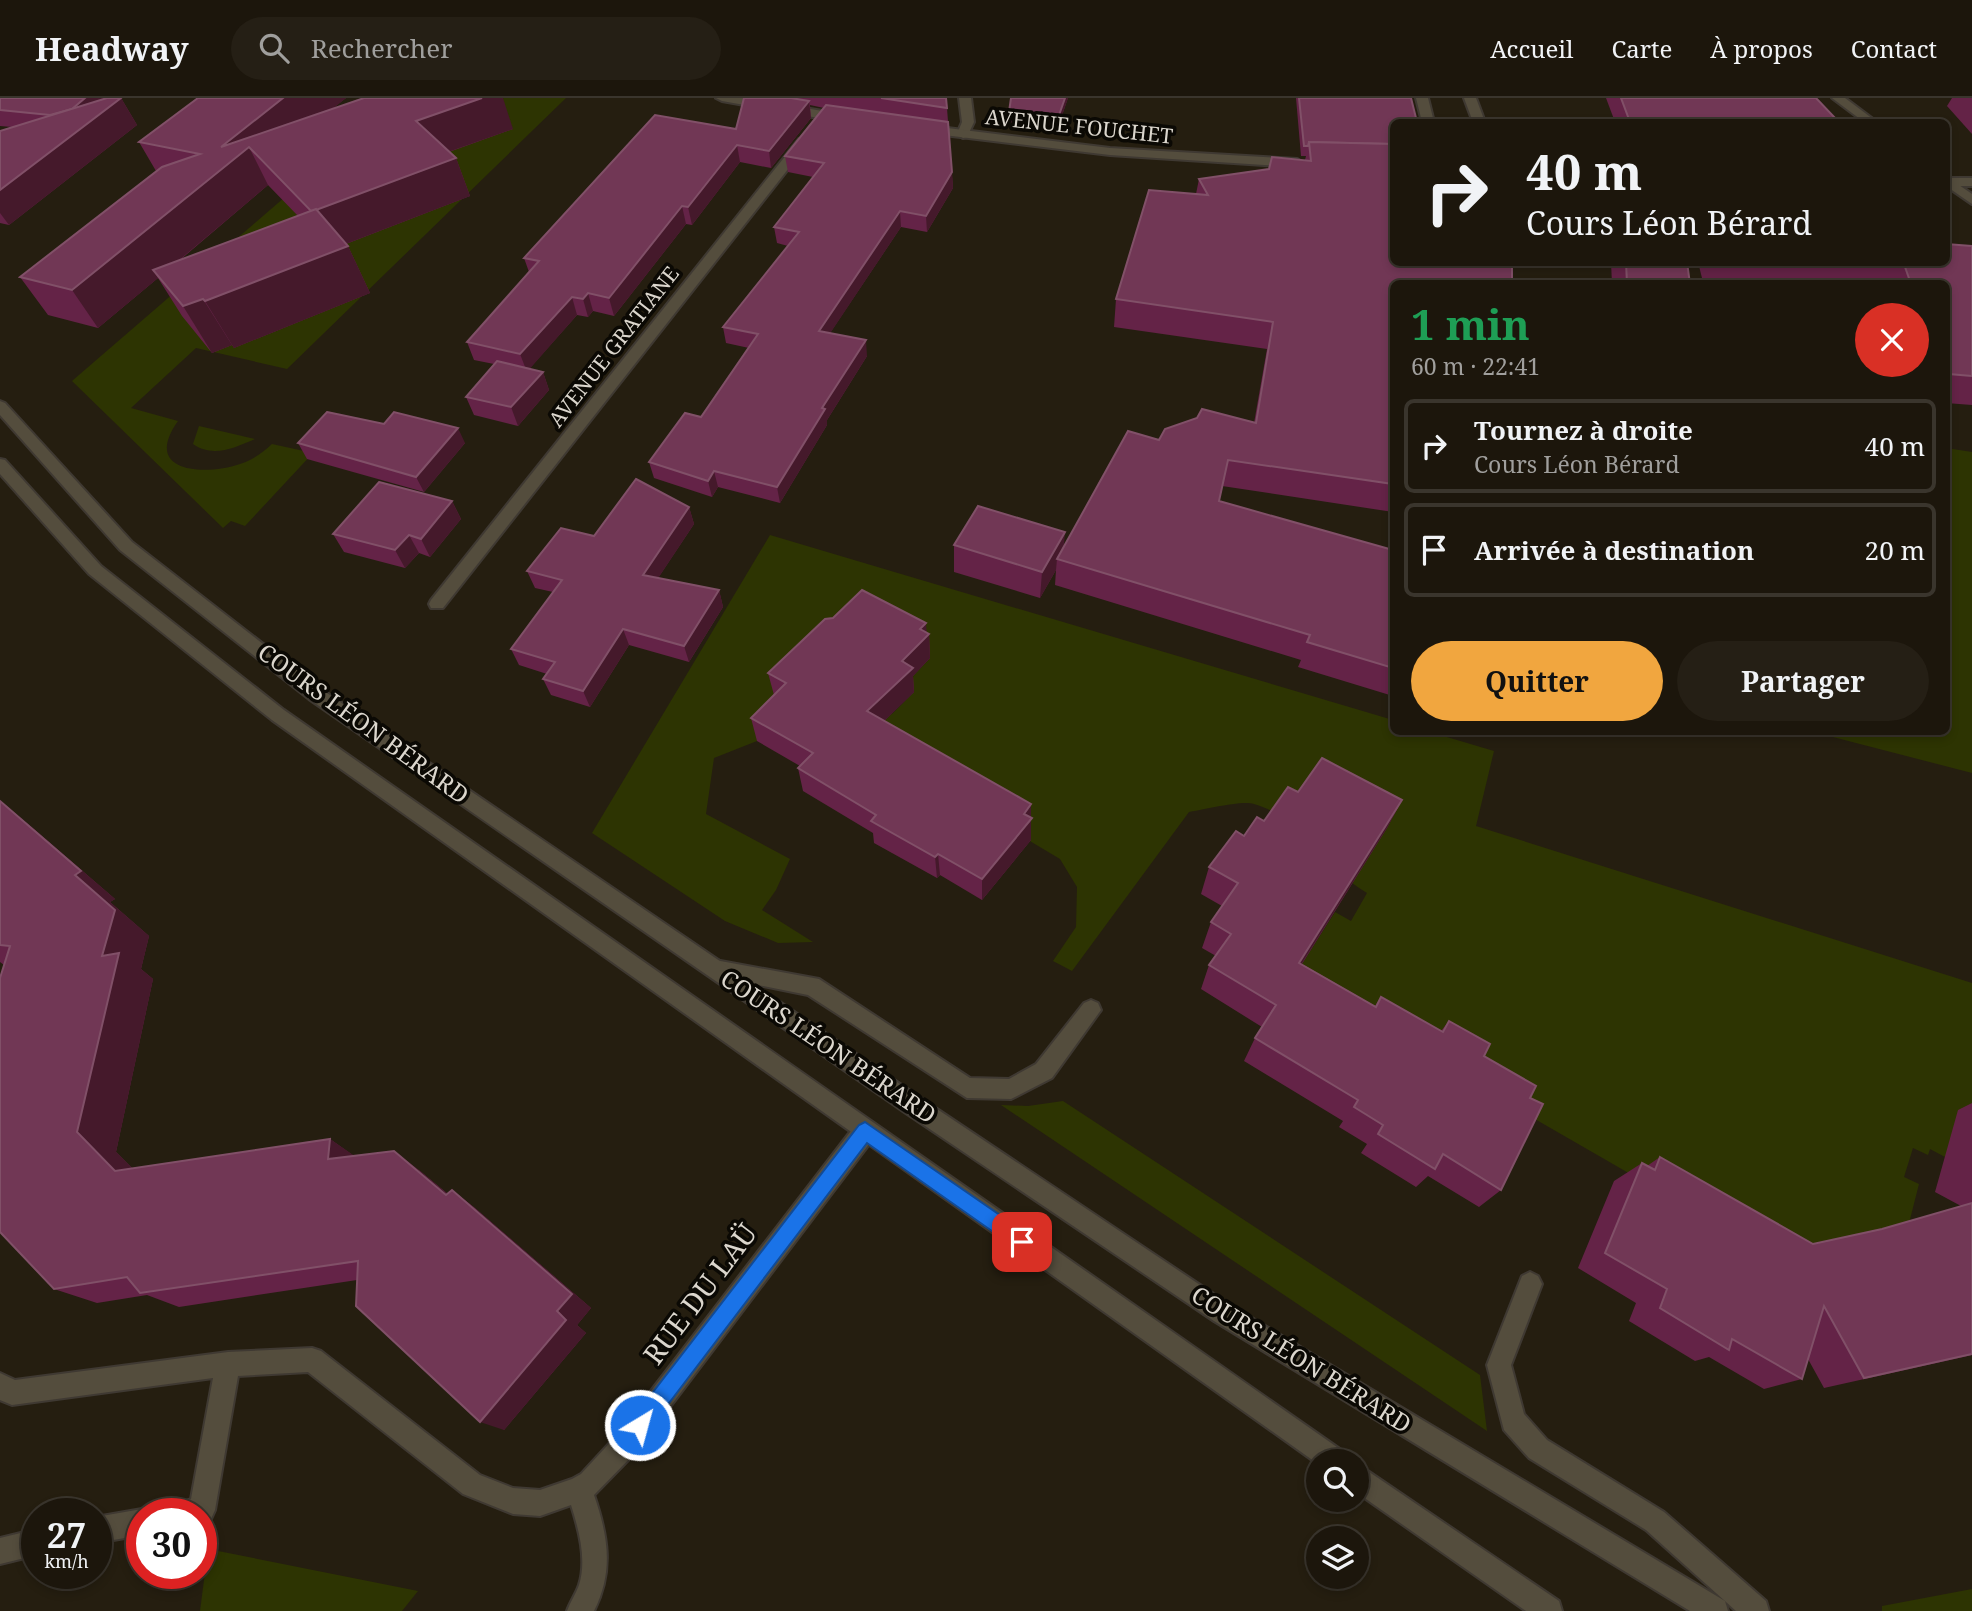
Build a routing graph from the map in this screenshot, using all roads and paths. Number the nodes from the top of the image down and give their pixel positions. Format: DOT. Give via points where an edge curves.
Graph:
graph roads {
  1 [pos="722,98"];
  2 [pos="965,98"];
  3 [pos="1422,98"];
  4 [pos="1471,98"];
  5 [pos="1838,98"];
  6 [pos="822,116"];
  7 [pos="1427,119"];
  8 [pos="1478,119"];
  9 [pos="1867,119"];
  10 [pos="861,121"];
  11 [pos="912,128"];
  12 [pos="963,134"];
  13 [pos="1312,163"];
  14 [pos="1950,181"];
  15 [pos="1972,182"];
  16 [pos="1950,183"];
  17 [pos="1972,200"];
  18 [pos="0,406"];
  19 [pos="0,464"];
  20 [pos="437,604"];
  21 [pos="715,969"];
  22 [pos="1091,1010"];
  23 [pos="865,1131"];
  24 [pos="1530,1284"];
  25 [pos="228,1364"];
  26 [pos="0,1385"];
  27 [pos="1318,1449"];
  28 [pos="1369,1485"];
  29 [pos="579,1490"];
  30 [pos="204,1498"];
  31 [pos="21,1546"];
  32 [pos="0,1551"];
  33 [pos="580,1611"];
  34 [pos="1549,1611"];
  35 [pos="1716,1611"];
  36 [pos="1756,1611"];
  1 -- 6 [label="main road"];
  2 -- 12 [label="main road" via="968,122"];
  3 -- 7 [label="main road"];
  4 -- 8 [label="main road"];
  5 -- 9 [label="main road"];
  6 -- 10 [label="main road"];
  6 -- 20 [label="main road, AVENUE GRATIANE"];
  11 -- 12 [label="main road, AVENUE FOUCHET"];
  12 -- 13 [label="main road, AVENUE FOUCHET" via="1244,162"];
  14 -- 15 [label="main road"];
  16 -- 17 [label="main road"];
  18 -- 21 [label="main road, COURS LÉON BÉRARD" via="136,554 315,694"];
  19 -- 23 [label="main road, COURS LÉON BÉRARD" via="95,570 278,715"];
  21 -- 22 [label="main road" via="812,986 967,1088 1011,1089 1044,1071"];
  21 -- 35 [label="main road, COURS LÉON BÉRARD" via="1222,1313"];
  23 -- 27 [label="main road, COURS LÉON BÉRARD"];
  23 -- 29 [label="main road, RUE DU LAÜ" via="626,1444"];
  24 -- 36 [label="main road" via="1499,1365 1513,1421 1538,1449 1655,1521"];
  25 -- 26 [label="main road" via="12,1393"];
  25 -- 29 [label="main road" via="312,1360 471,1485 513,1501 540,1503"];
  25 -- 30 [label="main road"];
  28 -- 34 [label="main road"];
  29 -- 33 [label="main road" via="594,1530 593,1581"];
  31 -- 32 [label="main road"];
}
